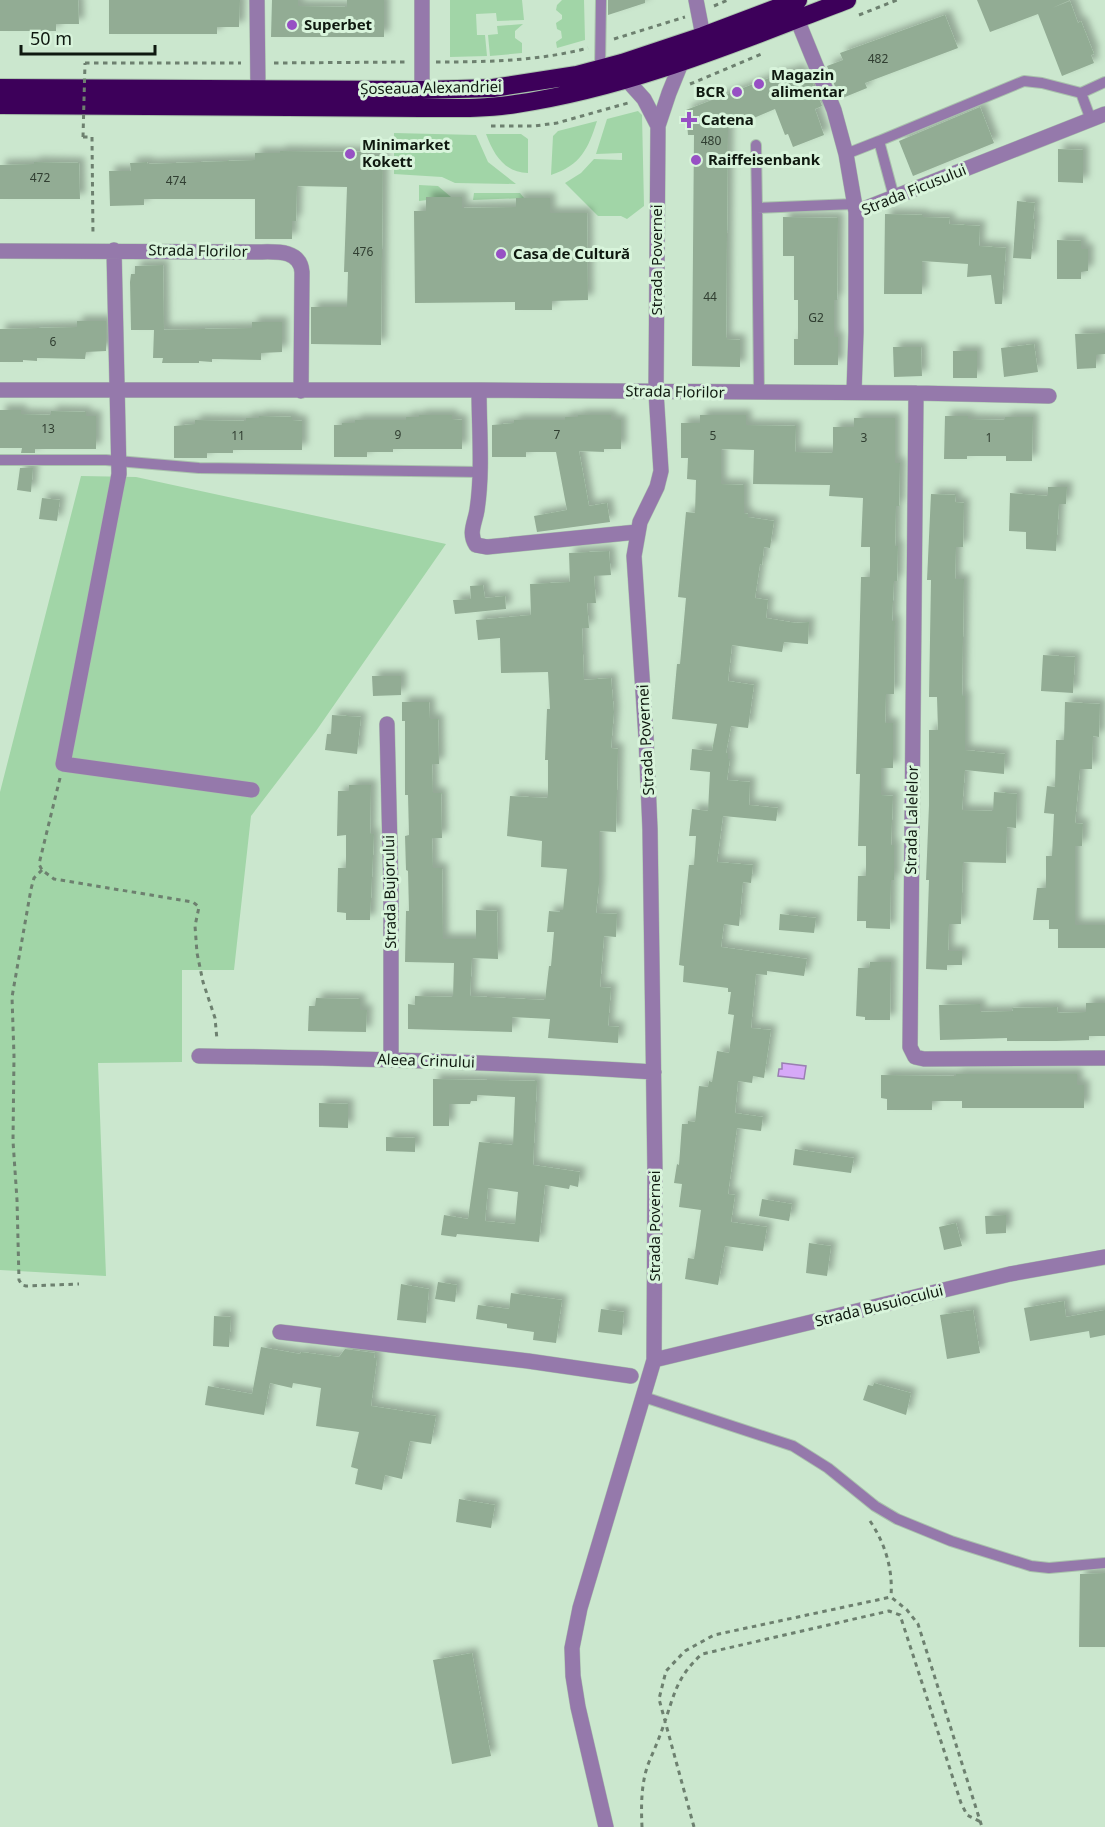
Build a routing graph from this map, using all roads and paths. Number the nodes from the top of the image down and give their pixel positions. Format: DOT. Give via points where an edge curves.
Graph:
graph roads {
  1 [pos="257,0"];
  2 [pos="423,0"];
  3 [pos="602,0"];
  4 [pos="696,0"];
  5 [pos="798,0"];
  6 [pos="847,0"];
  7 [pos="797,19"];
  8 [pos="703,36"];
  9 [pos="682,61"];
  10 [pos="85,63"];
  11 [pos="600,69"];
  12 [pos="626,79"];
  13 [pos="1105,82"];
  14 [pos="0,88"];
  15 [pos="258,90"];
  16 [pos="422,90"];
  17 [pos="1081,93"];
  18 [pos="0,105"];
  19 [pos="1098,117"];
  20 [pos="658,126"];
  21 [pos="879,141"];
  22 [pos="756,145"];
  23 [pos="846,154"];
  24 [pos="894,197"];
  25 [pos="757,208"];
  26 [pos="855,208"];
  27 [pos="93,250"];
  28 [pos="114,250"];
  29 [pos="0,251"];
  30 [pos="0,390"];
  31 [pos="479,390"];
  32 [pos="118,391"];
  33 [pos="301,391"];
  34 [pos="656,392"];
  35 [pos="759,392"];
  36 [pos="854,392"];
  37 [pos="916,393"];
  38 [pos="1049,396"];
  39 [pos="0,460"];
  40 [pos="120,461"];
  41 [pos="480,472"];
  42 [pos="637,532"];
  43 [pos="387,724"];
  44 [pos="63,764"];
  45 [pos="252,790"];
  46 [pos="42,870"];
  47 [pos="218,1047"];
  48 [pos="199,1056"];
  49 [pos="1105,1058"];
  50 [pos="391,1059"];
  51 [pos="654,1072"];
  52 [pos="1105,1257"];
  53 [pos="79,1284"];
  54 [pos="280,1332"];
  55 [pos="654,1360"];
  56 [pos="631,1376"];
  57 [pos="649,1378"];
  58 [pos="644,1397"];
  59 [pos="865,1513"];
  60 [pos="1105,1563"];
  61 [pos="891,1597"];
  62 [pos="665,1721"];
  63 [pos="982,1825"];
  64 [pos="606,1827"];
  65 [pos="642,1827"];
  66 [pos="694,1827"];
  1 -- 15 [label="street"];
  2 -- 16 [label="street, Șoseaua Alexandriei"];
  3 -- 11 [label="lane"];
  4 -- 8 [label="street"];
  5 -- 8 [label="highway, Șoseaua Alexandriei"];
  6 -- 7 [label="highway, Șoseaua Alexandriei"];
  7 -- 9 [label="highway, Șoseaua Alexandriei"];
  7 -- 23 [label="street" via="834,110"];
  8 -- 11 [label="highway, Șoseaua Alexandriei"];
  9 -- 12 [label="highway, Șoseaua Alexandriei"];
  9 -- 20 [label="street"];
  10 -- 27 [label="path, bridge" via="83,137 92,137"];
  11 -- 16 [label="highway, Șoseaua Alexandriei" via="514,85"];
  12 -- 18 [label="highway, Șoseaua Alexandriei" via="550,98 485,107"];
  12 -- 20 [label="street" via="644,99"];
  13 -- 17 [label="lane"];
  14 -- 15 [label="highway, Șoseaua Alexandriei"];
  15 -- 16 [label="highway, Șoseaua Alexandriei"];
  17 -- 19 [label="lane"];
  17 -- 21 [label="lane" via="1024,81"];
  19 -- 24 [label="street, Strada Ficusului"];
  20 -- 34 [label="street, Strada Povernei"];
  21 -- 23 [label="lane"];
  21 -- 24 [label="lane"];
  22 -- 25 [label="lane"];
  23 -- 26 [label="street"];
  24 -- 26 [label="street, Strada Ficusului"];
  25 -- 26 [label="lane"];
  25 -- 35 [label="lane"];
  26 -- 36 [label="street, Strada Ficusului"];
  27 -- 28 [label="street, Strada Florilor"];
  27 -- 29 [label="street, Strada Florilor"];
  28 -- 32 [label="street"];
  28 -- 33 [label="street, Strada Florilor" via="294,256 302,272"];
  30 -- 32 [label="street, Strada Florilor"];
  31 -- 33 [label="street, Strada Florilor"];
  31 -- 34 [label="street, Strada Florilor"];
  31 -- 41 [label="street"];
  32 -- 33 [label="street, Strada Florilor"];
  32 -- 40 [label="street"];
  34 -- 35 [label="street, Strada Florilor"];
  34 -- 42 [label="street, Strada Povernei" via="661,471"];
  35 -- 36 [label="street, Strada Florilor"];
  36 -- 37 [label="street, Strada Florilor"];
  37 -- 38 [label="street, Strada Florilor"];
  37 -- 49 [label="street, Strada Lalelelor" via="910,1047 915,1057 924,1059"];
  39 -- 40 [label="lane"];
  40 -- 41 [label="lane" via="199,468"];
  40 -- 44 [label="street"];
  41 -- 42 [label="street" via="472,533 476,545"];
  42 -- 51 [label="street, Strada Povernei" via="634,564 646,737"];
  43 -- 50 [label="street, Strada Bujorului"];
  44 -- 45 [label="street"];
  44 -- 46 [label="path" via="39,864"];
  46 -- 47 [label="path" via="54,879 193,902 199,907 195,926 197,953 215,1018"];
  46 -- 53 [label="path" via="34,878 31,890 12,997 12,1141 19,1280 26,1286"];
  48 -- 50 [label="street, Aleea Crinului"];
  50 -- 51 [label="street, Aleea Crinului"];
  51 -- 55 [label="street, Strada Povernei"];
  52 -- 55 [label="street, Strada Busuiocului" via="990,1279"];
  54 -- 56 [label="street"];
  55 -- 57 [label="street, Strada Povernei"];
  56 -- 57 [label="lane"];
  57 -- 58 [label="street, Strada Povernei"];
  58 -- 60 [label="lane" via="793,1446 819,1461 875,1506 951,1541 1031,1566"];
  58 -- 64 [label="street, Strada Povernei" via="575,1629 572,1660 578,1707"];
  59 -- 61 [label="path" via="882,1539 892,1581"];
  61 -- 62 [label="path" via="714,1635 685,1651 666,1671 659,1699"];
  61 -- 63 [label="path" via="918,1624"];
  62 -- 63 [label="path" via="672,1695 689,1665 702,1654 889,1611 900,1615 961,1803 968,1815"];
  62 -- 65 [label="path" via="648,1764"];
  62 -- 66 [label="path"];
}
